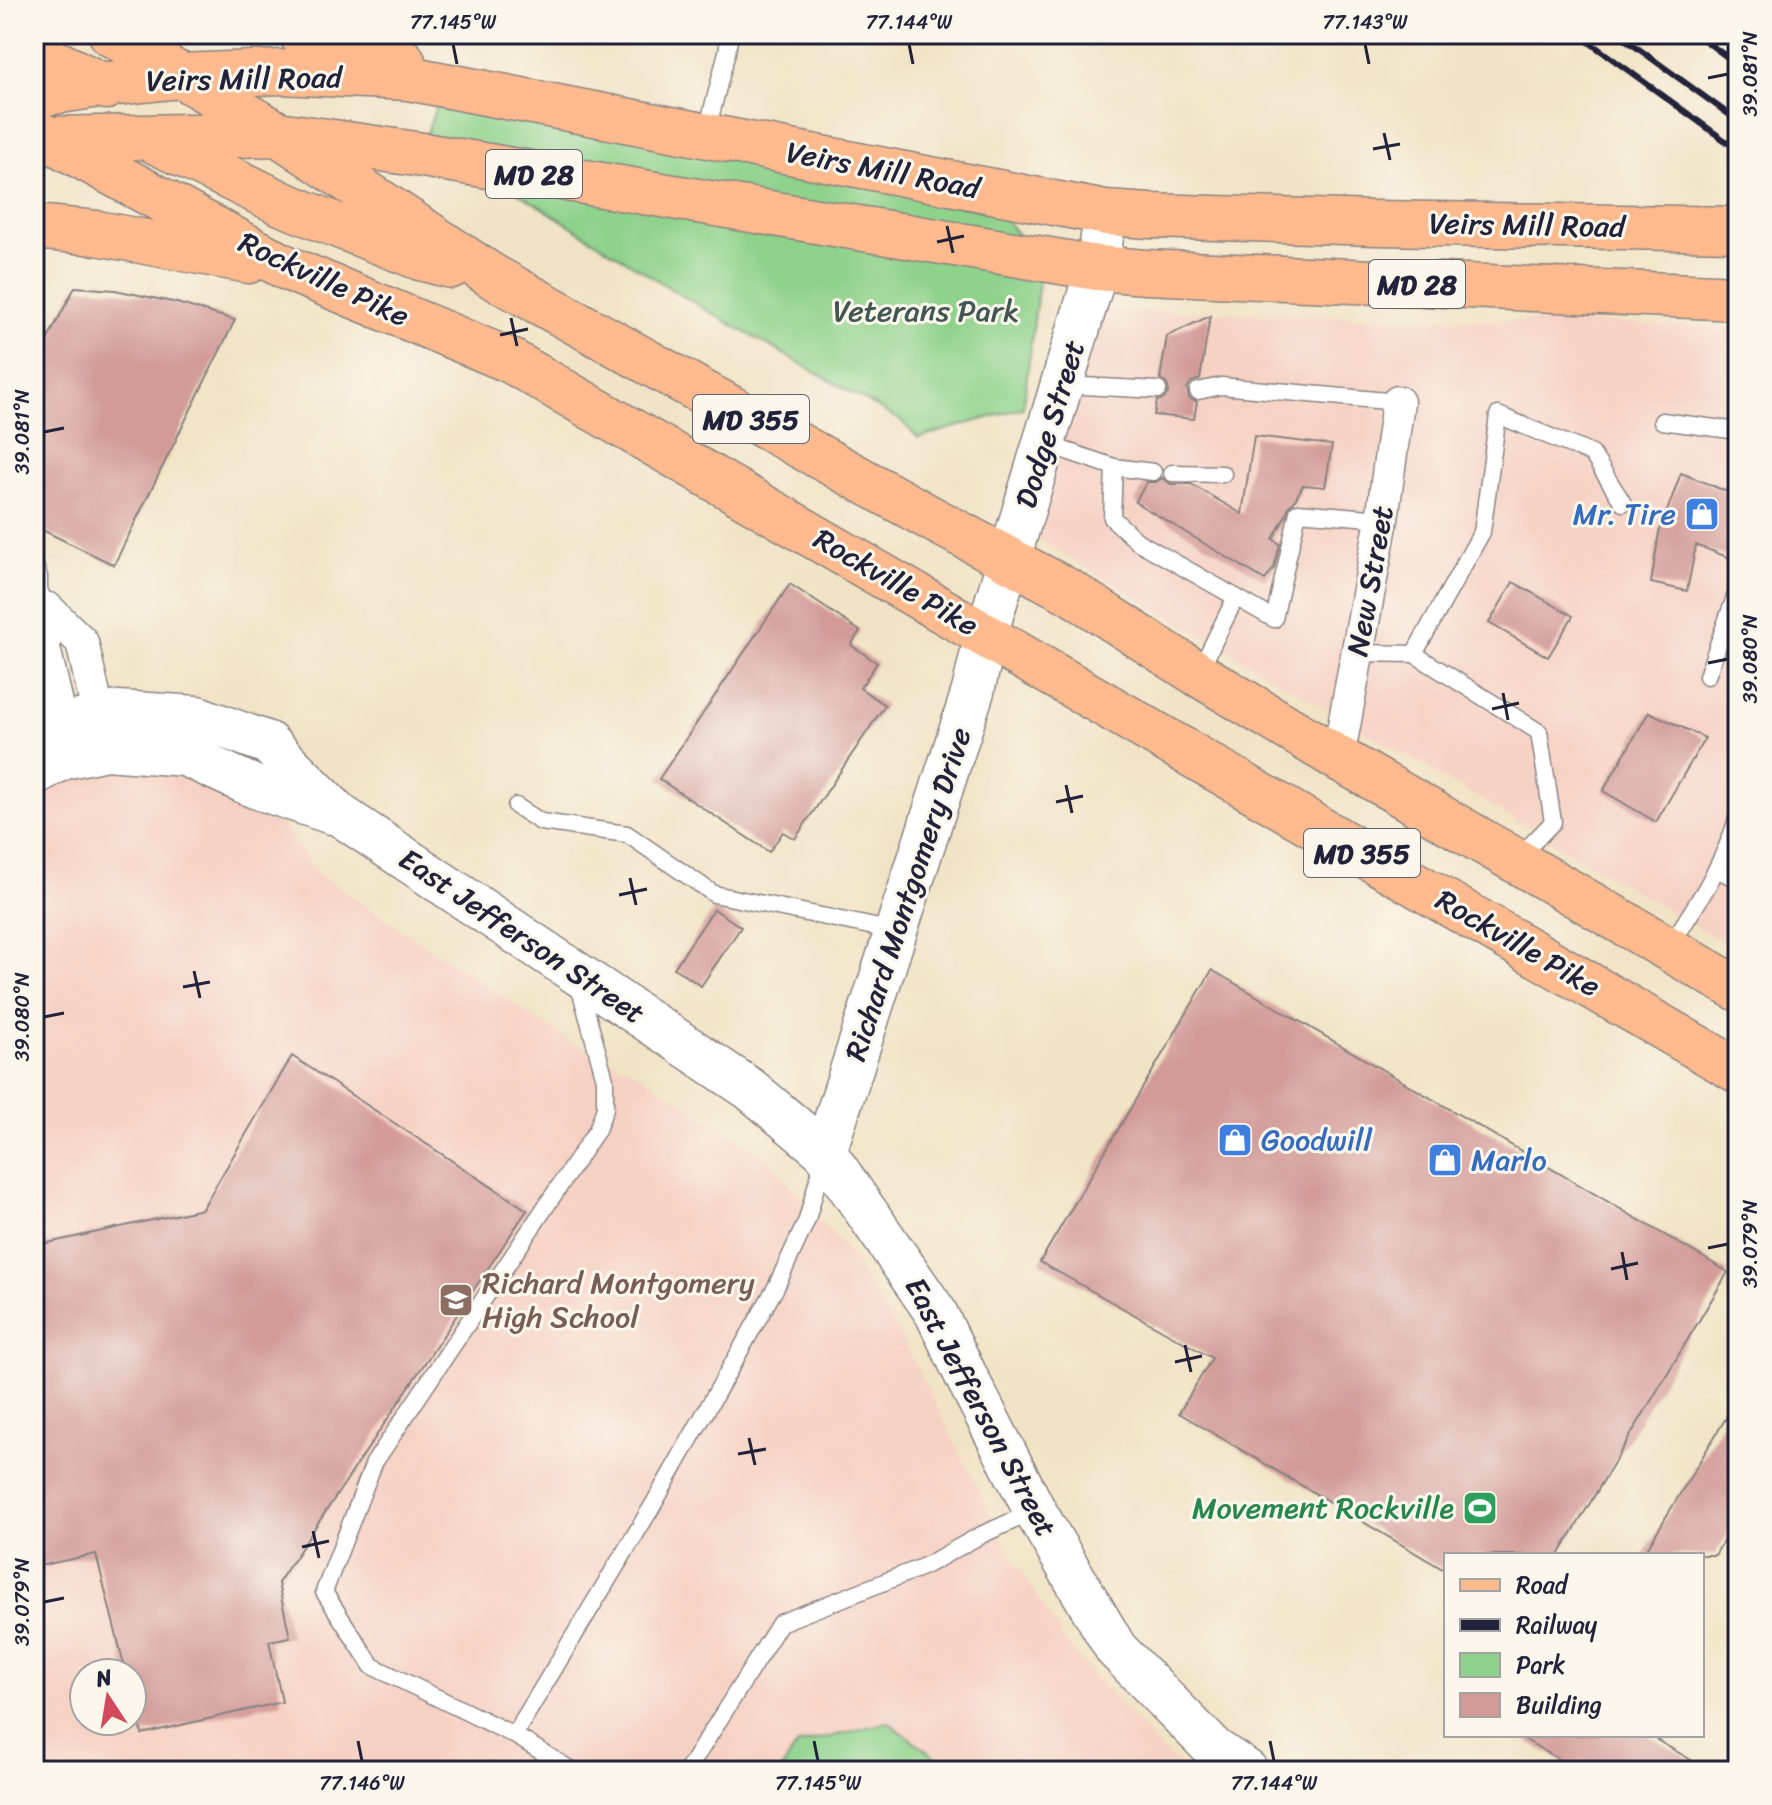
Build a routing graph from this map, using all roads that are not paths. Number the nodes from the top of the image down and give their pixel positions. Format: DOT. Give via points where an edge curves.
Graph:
graph roads {
  1 [pos="111,34"];
  2 [pos="301,34"];
  3 [pos="730,34"];
  4 [pos="34,52"];
  5 [pos="180,76"];
  6 [pos="99,85"];
  7 [pos="34,95"];
  8 [pos="563,108"];
  9 [pos="38,132"];
  10 [pos="278,134"];
  11 [pos="706,136"];
  12 [pos="146,137"];
  13 [pos="1106,213"];
  14 [pos="34,227"];
  15 [pos="1738,229"];
  16 [pos="287,268"];
  17 [pos="1097,268"];
  18 [pos="492,276"];
  19 [pos="1738,298"];
  20 [pos="1062,385"];
  21 [pos="1158,390"];
  22 [pos="1198,391"];
  23 [pos="1398,402"];
  24 [pos="1662,421"];
  25 [pos="1738,431"];
  26 [pos="1045,443"];
  27 [pos="1114,467"];
  28 [pos="1153,472"];
  29 [pos="1172,473"];
  30 [pos="1223,474"];
  31 [pos="1623,503"];
  32 [pos="1382,519"];
  33 [pos="1010,559"];
  34 [pos="34,563"];
  35 [pos="1236,597"];
  36 [pos="1738,598"];
  37 [pos="41,608"];
  38 [pos="986,635"];
  39 [pos="1357,653"];
  40 [pos="1414,654"];
  41 [pos="1198,674"];
  42 [pos="1707,676"];
  43 [pos="67,742"];
  44 [pos="1338,758"];
  45 [pos="516,806"];
  46 [pos="1738,816"];
  47 [pos="1515,860"];
  48 [pos="1717,869"];
  49 [pos="1738,880"];
  50 [pos="896,931"];
  51 [pos="1668,948"];
  52 [pos="576,973"];
  53 [pos="1738,989"];
  54 [pos="1738,1071"];
  55 [pos="825,1152"];
  56 [pos="1035,1511"];
  57 [pos="514,1735"];
  58 [pos="573,1771"];
  59 [pos="687,1771"];
  60 [pos="1247,1771"];
  1 -- 5 [label="main road, MD 355"];
  2 -- 8 [label="main road"];
  3 -- 11 [label="lane"];
  4 -- 6 [label="main road"];
  5 -- 6 [label="main road, Veirs Mill Road / MD 28"];
  5 -- 8 [label="main road, Veirs Mill Road / MD 28" via="280,72 408,78"];
  5 -- 10 [label="main road, MD 355"];
  6 -- 7 [label="main road, Veirs Mill Road / MD 28"];
  6 -- 10 [label="main road" via="156,105"];
  8 -- 11 [label="main road, Veirs Mill Road / MD 28"];
  9 -- 12 [label="main road, Veirs Mill Road / MD 28"];
  9 -- 16 [label="main road, Rockville Pike / MD 355"];
  10 -- 12 [label="main road, Veirs Mill Road / MD 28"];
  10 -- 17 [label="main road, Veirs Mill Road / MD 28"];
  10 -- 18 [label="main road, MD 355"];
  11 -- 13 [label="main road, Veirs Mill Road / MD 28"];
  12 -- 18 [label="main road" via="283,204 420,258"];
  13 -- 15 [label="main road, Veirs Mill Road / MD 28"];
  13 -- 17 [label="street, Dodge Street"];
  14 -- 16 [label="main road" via="97,233"];
  16 -- 38 [label="main road, Rockville Pike / MD 355" via="511,361"];
  17 -- 19 [label="main road, Veirs Mill Road / MD 28"];
  17 -- 20 [label="street, Dodge Street"];
  18 -- 33 [label="main road, MD 355"];
  20 -- 21 [label="lane"];
  20 -- 26 [label="street, Dodge Street"];
  22 -- 23 [label="lane" via="1221,386"];
  23 -- 32 [label="street, New Street"];
  24 -- 25 [label="lane"];
  26 -- 27 [label="lane"];
  26 -- 33 [label="street, Dodge Street"];
  27 -- 28 [label="lane"];
  27 -- 35 [label="lane" via="1112,518 1137,541"];
  29 -- 30 [label="lane"];
  31 -- 40 [label="lane" via="1592,454 1498,415 1482,532"];
  32 -- 35 [label="lane" via="1298,512 1274,619"];
  32 -- 39 [label="street, New Street"];
  33 -- 38 [label="street, Dodge Street"];
  33 -- 41 [label="main road, MD 355"];
  34 -- 37 [label="lane"];
  35 -- 41 [label="lane"];
  36 -- 42 [label="lane"];
  37 -- 43 [label="street" via="44,648"];
  38 -- 50 [label="street, Richard Montgomery Drive"];
  38 -- 54 [label="main road, Rockville Pike / MD 355"];
  39 -- 40 [label="lane"];
  39 -- 44 [label="street, New Street"];
  40 -- 47 [label="lane" via="1539,732 1553,822"];
  41 -- 44 [label="main road, MD 355"];
  43 -- 52 [label="street, East Jefferson Street" via="185,755 255,787 340,815"];
  44 -- 47 [label="main road, MD 355"];
  45 -- 50 [label="lane" via="541,822 627,834 714,894"];
  46 -- 48 [label="lane"];
  47 -- 51 [label="main road, MD 355"];
  48 -- 49 [label="lane"];
  48 -- 51 [label="lane"];
  50 -- 55 [label="street, Richard Montgomery Drive"];
  51 -- 53 [label="main road, MD 355"];
  52 -- 55 [label="street, East Jefferson Street" via="750,1089"];
  52 -- 57 [label="lane" via="605,1079 605,1108 597,1130 374,1463 324,1592 372,1666"];
  55 -- 56 [label="street, East Jefferson Street" via="936,1313"];
  55 -- 57 [label="lane" via="807,1220 776,1287"];
  56 -- 59 [label="lane" via="925,1566 780,1623"];
  56 -- 60 [label="street, East Jefferson Street" via="1116,1649 1214,1749"];
  57 -- 58 [label="lane"];
}
